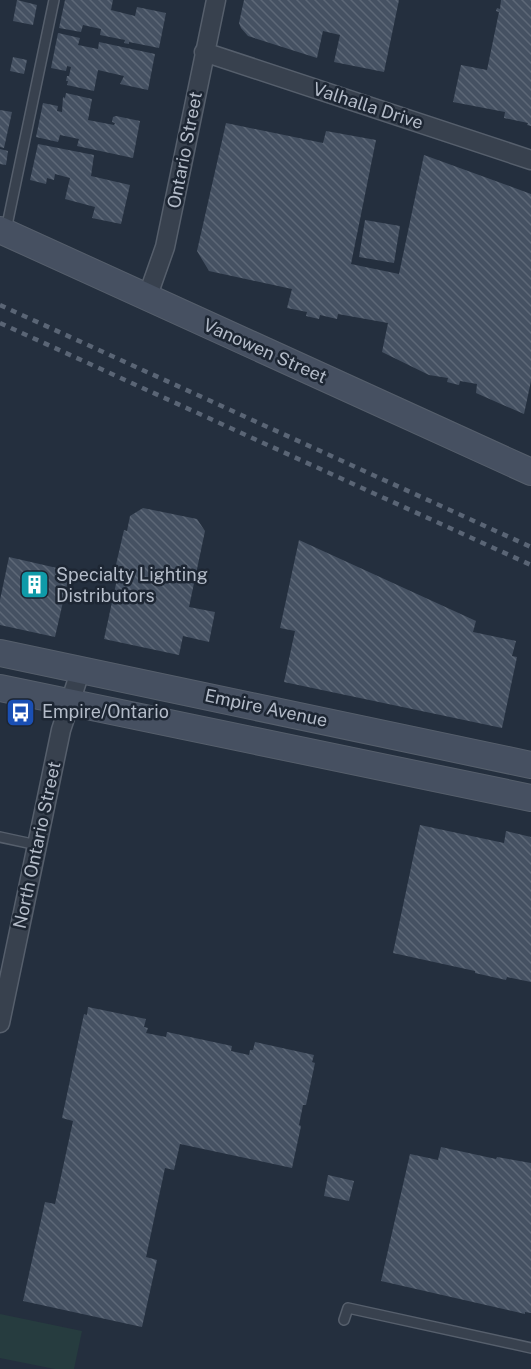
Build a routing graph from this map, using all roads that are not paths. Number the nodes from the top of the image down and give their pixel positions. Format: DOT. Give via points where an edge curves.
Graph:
graph roads {
  1 [pos="54,0"];
  2 [pos="216,0"];
  3 [pos="204,52"];
  4 [pos="531,160"];
  5 [pos="3,231"];
  6 [pos="147,298"];
  7 [pos="531,472"];
  8 [pos="0,653"];
  9 [pos="81,669"];
  10 [pos="0,688"];
  11 [pos="70,703"];
  12 [pos="531,765"];
  13 [pos="531,798"];
  14 [pos="0,837"];
  15 [pos="37,845"];
  16 [pos="0,1023"];
  17 [pos="344,1320"];
  18 [pos="531,1348"];
  1 -- 5 [label="lane"];
  2 -- 3 [label="street, Ontario Street"];
  3 -- 4 [label="street, Valhalla Drive"];
  3 -- 6 [label="street, Ontario Street" via="165,247"];
  5 -- 6 [label="main road, Vanowen Street"];
  6 -- 7 [label="main road, Vanowen Street"];
  8 -- 9 [label="main road, Empire Avenue"];
  9 -- 11 [label="street, North Ontario Street"];
  9 -- 12 [label="main road, Empire Avenue"];
  10 -- 11 [label="main road, Empire Avenue"];
  11 -- 13 [label="main road, Empire Avenue"];
  11 -- 15 [label="street, North Ontario Street"];
  14 -- 15 [label="lane"];
  15 -- 16 [label="street, North Ontario Street"];
  17 -- 18 [label="lane" via="348,1308"];
}
